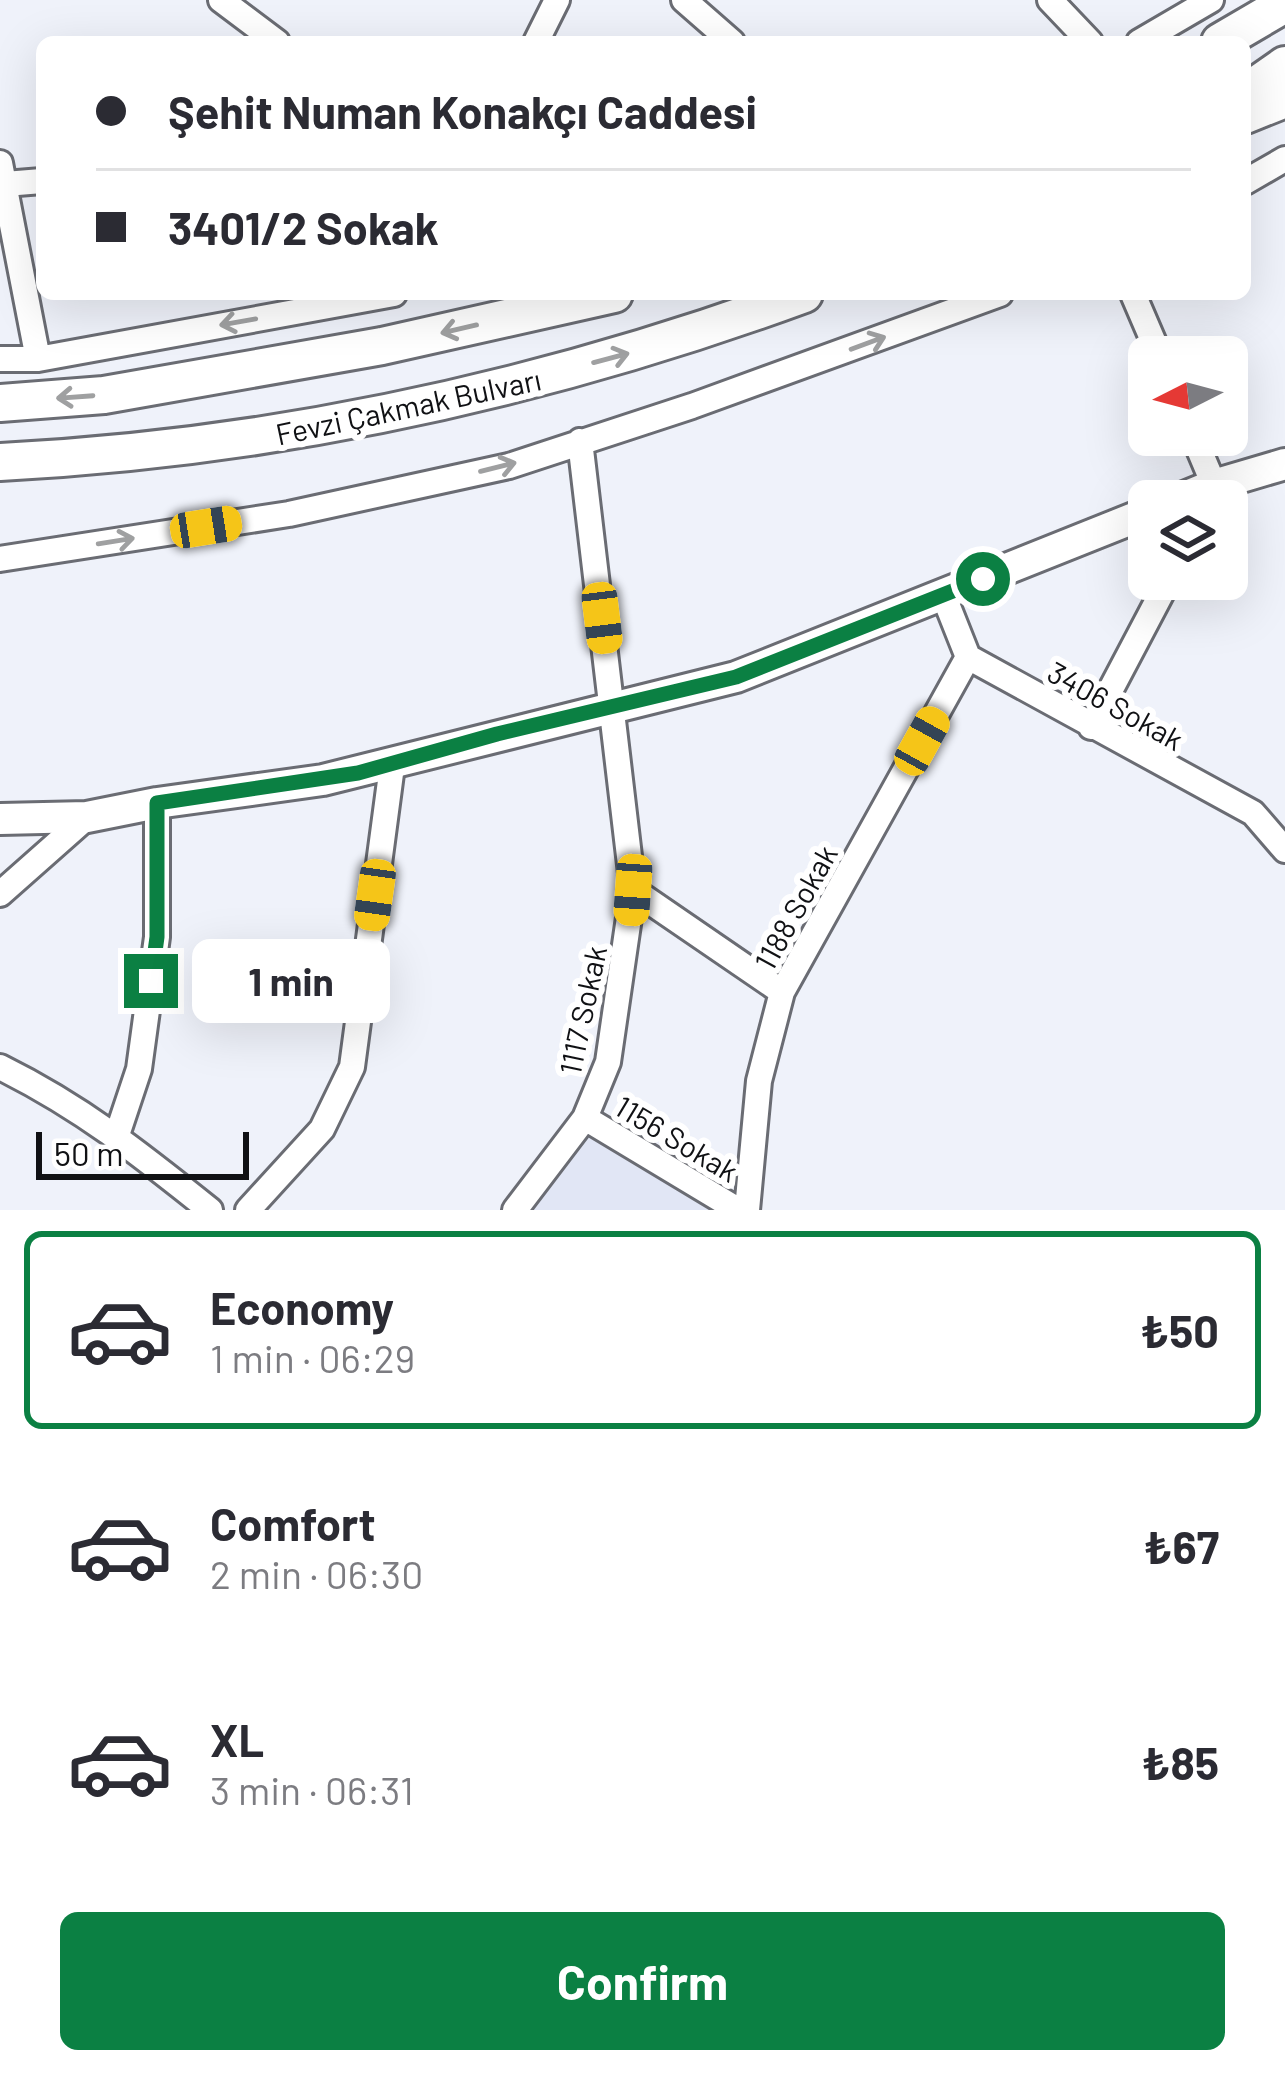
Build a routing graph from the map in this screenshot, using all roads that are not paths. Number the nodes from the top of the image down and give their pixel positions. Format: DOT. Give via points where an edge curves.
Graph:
graph roads {
  1 [pos="221,0"];
  2 [pos="557,0"];
  3 [pos="684,0"];
  4 [pos="1050,0"];
  5 [pos="1211,0"];
  6 [pos="1252,0"];
  7 [pos="1285,4"];
  8 [pos="269,36"];
  9 [pos="539,36"];
  10 [pos="725,36"];
  11 [pos="1084,36"];
  12 [pos="1149,36"];
  13 [pos="1222,36"];
  14 [pos="1228,36"];
  15 [pos="1285,65"];
  16 [pos="1251,89"];
  17 [pos="1285,100"];
  18 [pos="1251,113"];
  19 [pos="1282,159"];
  20 [pos="3,173"];
  21 [pos="1251,178"];
  22 [pos="36,181"];
  23 [pos="361,300"];
  24 [pos="587,300"];
  25 [pos="788,300"];
  26 [pos="984,300"];
  27 [pos="1136,300"];
  28 [pos="1151,336"];
  29 [pos="0,359"];
  30 [pos="38,359"];
  31 [pos="0,403"];
  32 [pos="580,441"];
  33 [pos="0,462"];
  34 [pos="1285,464"];
  35 [pos="1244,480"];
  36 [pos="1128,520"];
  37 [pos="0,559"];
  38 [pos="943,594"];
  39 [pos="1158,600"];
  40 [pos="968,658"];
  41 [pos="614,707"];
  42 [pos="1091,727"];
  43 [pos="392,766"];
  44 [pos="157,803"];
  45 [pos="87,817"];
  46 [pos="0,819"];
  47 [pos="1285,850"];
  48 [pos="633,890"];
  49 [pos="0,894"];
  50 [pos="782,992"];
  51 [pos="0,1067"];
  52 [pos="586,1118"];
  53 [pos="117,1135"];
  54 [pos="210,1210"];
  55 [pos="248,1210"];
  56 [pos="515,1210"];
  57 [pos="743,1210"];
  1 -- 8 [label="street"];
  2 -- 9 [label="street"];
  3 -- 10 [label="street"];
  4 -- 11 [label="street"];
  5 -- 12 [label="street"];
  6 -- 13 [label="main road"];
  7 -- 14 [label="main road"];
  15 -- 16 [label="main road"];
  17 -- 18 [label="main road"];
  19 -- 21 [label="street"];
  20 -- 22 [label="street"];
  20 -- 30 [label="street"];
  23 -- 30 [label="street, one-way"];
  24 -- 31 [label="main road, one-way" via="104,395"];
  33 -- 25 [label="main road, Fevzi Çakmak Bulvarı, one-way" via="265,437 486,393 682,339"];
  32 -- 26 [label="street, one-way"];
  27 -- 28 [label="street"];
  29 -- 30 [label="street"];
  37 -- 32 [label="street, one-way" via="289,514 509,466"];
  32 -- 41 [label="street, 1117 Sokak"];
  34 -- 35 [label="street"];
  36 -- 38 [label="street"];
  38 -- 40 [label="street"];
  38 -- 41 [label="street" via="736,677"];
  39 -- 42 [label="street"];
  40 -- 42 [label="street, 3406 Sokak"];
  40 -- 50 [label="street, 1188 Sokak"];
  41 -- 43 [label="street"];
  41 -- 48 [label="street, 1117 Sokak"];
  42 -- 47 [label="street, 3406 Sokak" via="1253,812"];
  43 -- 44 [label="street"];
  43 -- 55 [label="street" via="352,1067 322,1129"];
  44 -- 45 [label="street"];
  44 -- 53 [label="street" via="157,937 140,1070"];
  45 -- 46 [label="street"];
  45 -- 49 [label="street"];
  48 -- 50 [label="street"];
  48 -- 52 [label="street, 1117 Sokak" via="608,1061"];
  50 -- 57 [label="street, 1188 Sokak" via="759,1081"];
  51 -- 53 [label="street"];
  52 -- 56 [label="street, 1117 Sokak"];
  52 -- 57 [label="street, 1156 Sokak"];
  53 -- 54 [label="street"];
}
